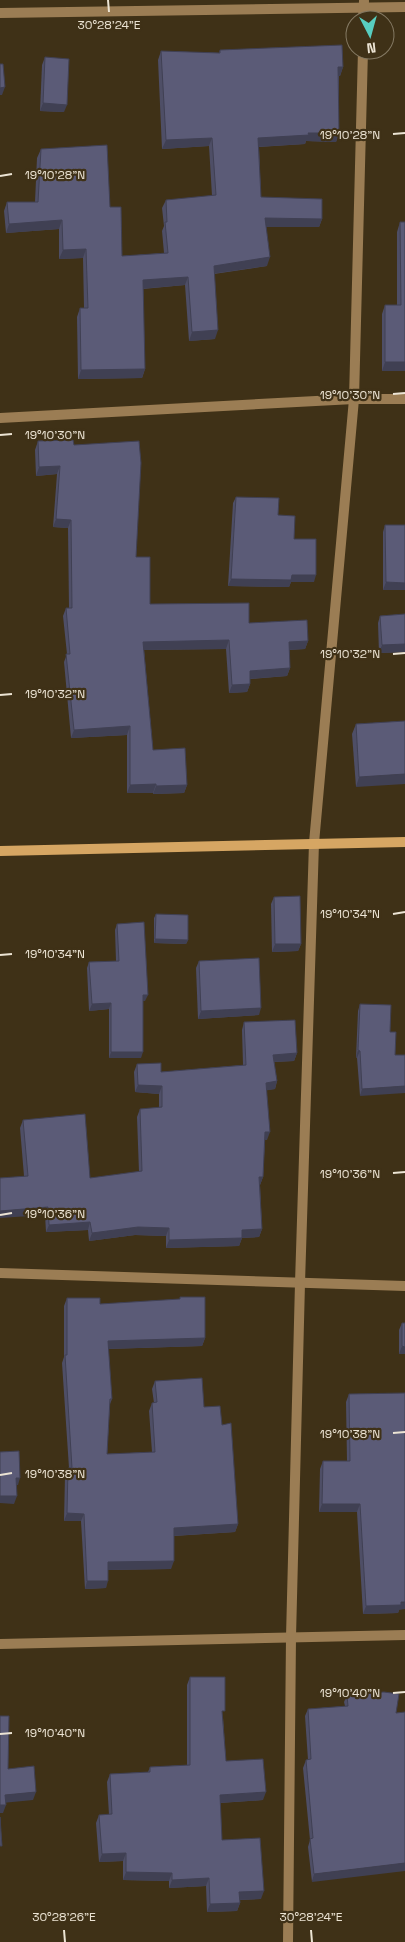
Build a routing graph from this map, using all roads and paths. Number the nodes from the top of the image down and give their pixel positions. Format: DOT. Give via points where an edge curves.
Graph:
graph roads {
  1 [pos="364,3"];
  2 [pos="405,7"];
  3 [pos="0,14"];
  4 [pos="363,60"];
  5 [pos="354,399"];
  6 [pos="405,399"];
  7 [pos="0,418"];
  8 [pos="405,842"];
  9 [pos="314,843"];
  10 [pos="0,851"];
  11 [pos="0,1273"];
  12 [pos="300,1283"];
  13 [pos="405,1286"];
  14 [pos="405,1635"];
  15 [pos="291,1637"];
  16 [pos="0,1644"];
  17 [pos="288,1942"];
  1 -- 2 [label="street"];
  1 -- 3 [label="street"];
  4 -- 5 [label="street"];
  5 -- 6 [label="street"];
  5 -- 7 [label="street"];
  5 -- 9 [label="street"];
  8 -- 9 [label="main road"];
  9 -- 10 [label="main road"];
  9 -- 12 [label="street"];
  11 -- 12 [label="street"];
  12 -- 13 [label="street"];
  12 -- 15 [label="street"];
  14 -- 15 [label="street"];
  15 -- 16 [label="street"];
  15 -- 17 [label="street"];
}
